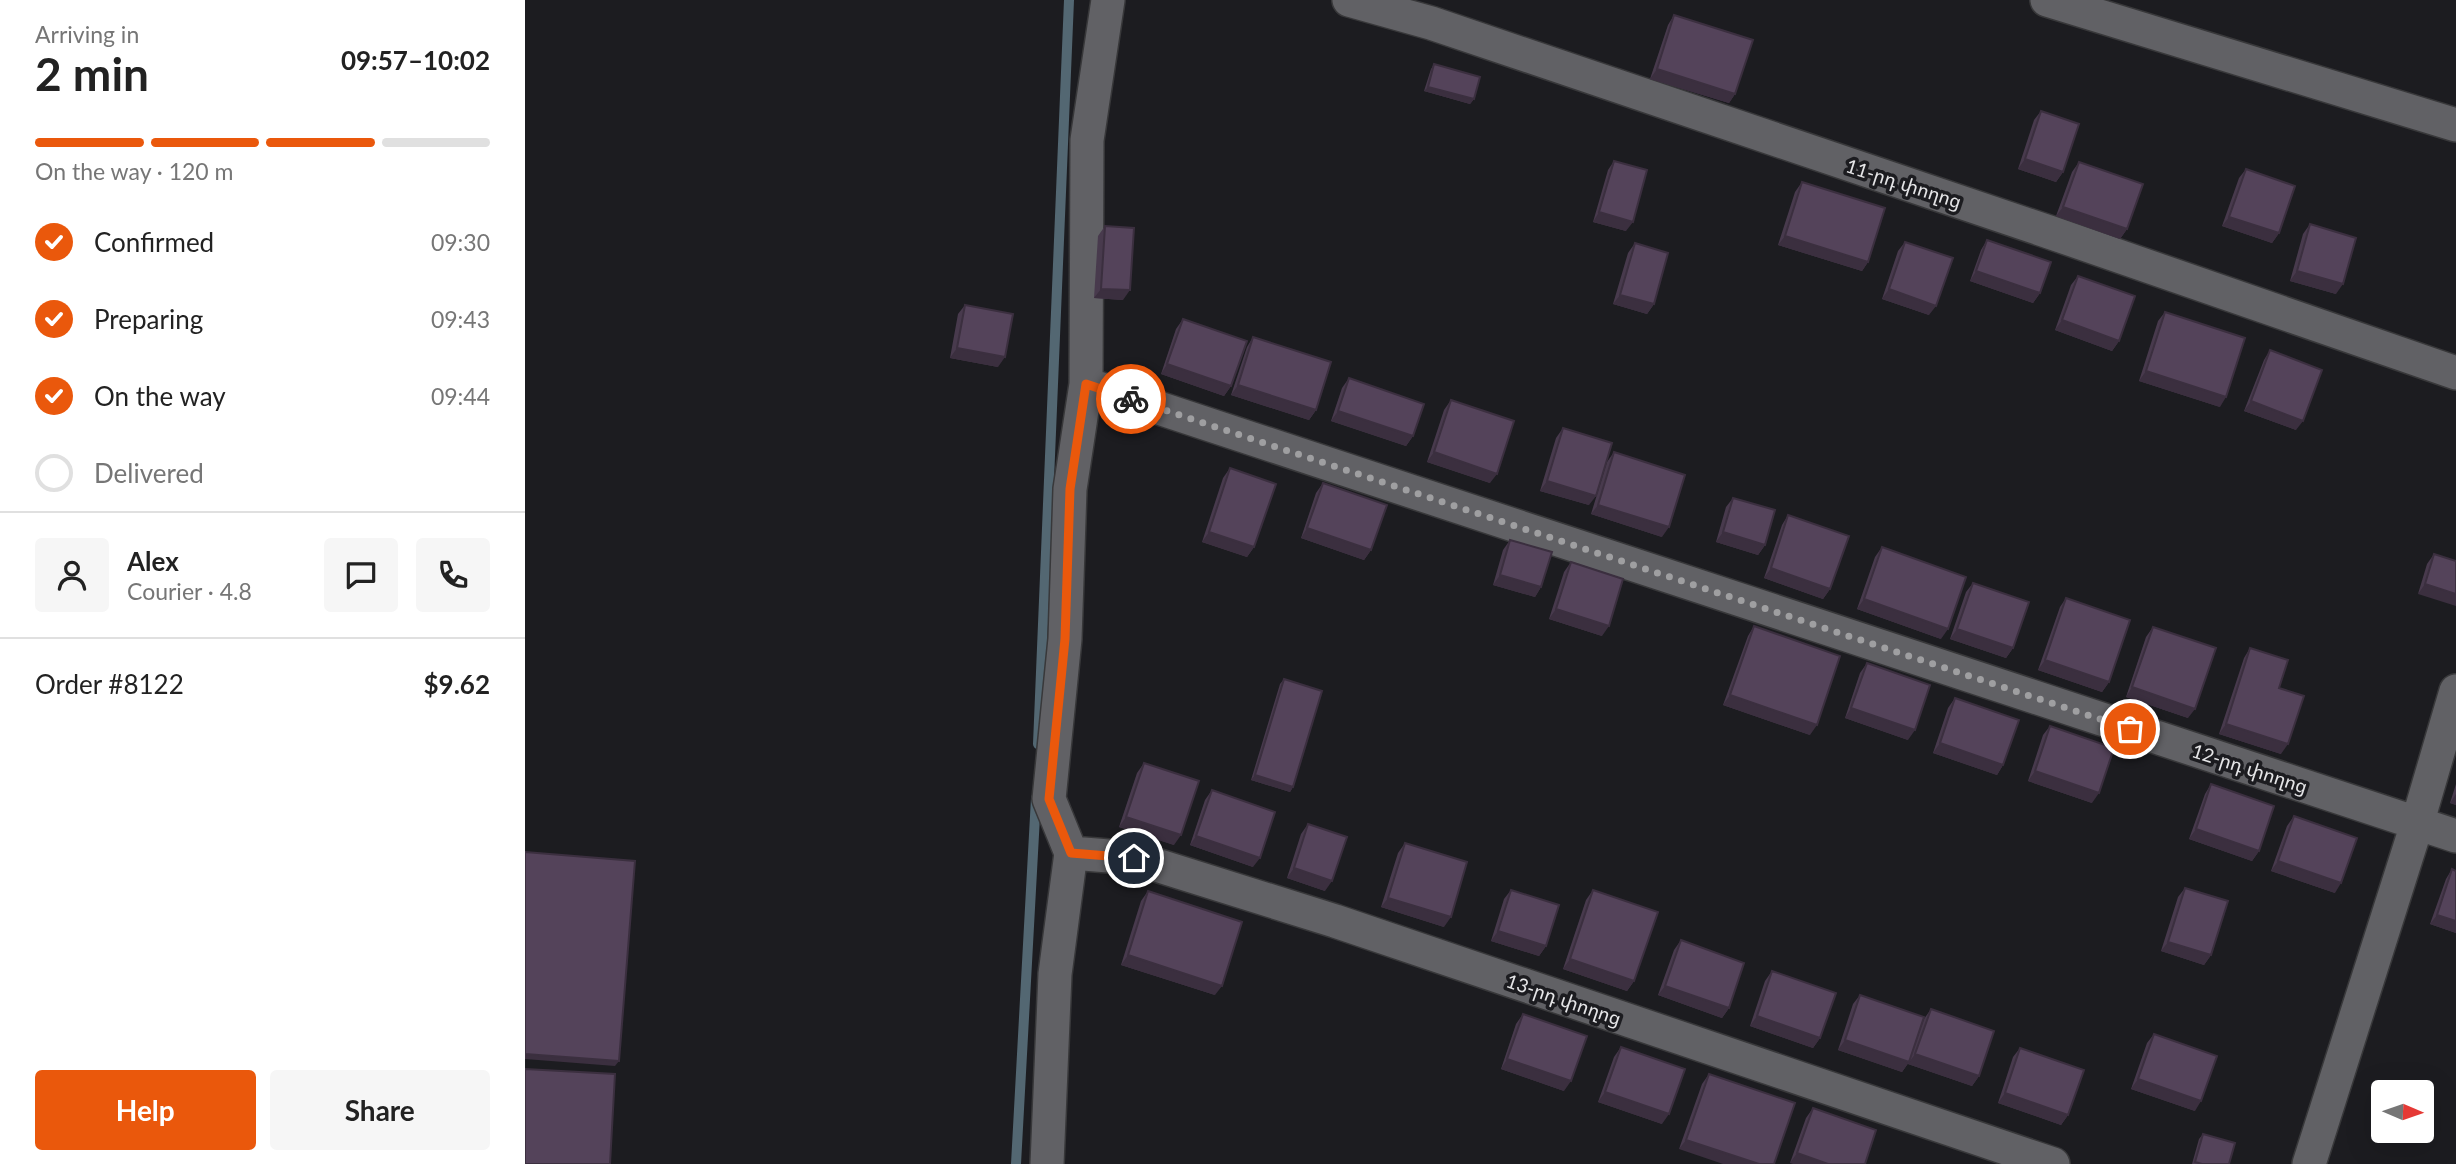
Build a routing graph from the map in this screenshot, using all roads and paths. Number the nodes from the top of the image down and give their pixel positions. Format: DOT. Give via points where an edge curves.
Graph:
graph roads {
  1 [pos="1108,0"];
  2 [pos="1349,0"];
  3 [pos="2047,0"];
  4 [pos="2456,125"];
  5 [pos="2456,373"];
  6 [pos="1086,384"];
  7 [pos="2456,691"];
  8 [pos="2417,824"];
  9 [pos="2456,836"];
  10 [pos="1071,853"];
  11 [pos="1047,1164"];
  12 [pos="2053,1164"];
  13 [pos="2309,1164"];
  1 -- 6 [label="street" via="1087,141"];
  2 -- 5 [label="street, 11-րդ փողոց" via="1430,23 2036,227"];
  3 -- 4 [label="street"];
  6 -- 8 [label="street, 12-րդ փողոց"];
  6 -- 10 [label="street" via="1070,489 1065,639 1049,799"];
  7 -- 8 [label="street"];
  8 -- 9 [label="street, 12-րդ փողոց"];
  8 -- 13 [label="street"];
  10 -- 11 [label="street" via="1055,974"];
  10 -- 12 [label="street, 13-րդ փողոց" via="1134,858 1323,917"];
}
